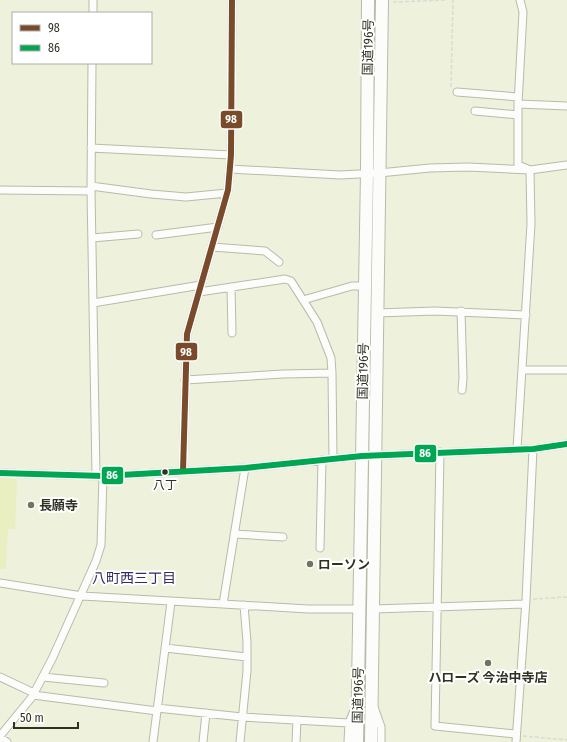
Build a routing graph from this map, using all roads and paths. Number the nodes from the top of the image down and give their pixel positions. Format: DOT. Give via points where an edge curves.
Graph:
graph roads {
  1 [pos="93,0"];
  2 [pos="232,0"];
  3 [pos="368,0"];
  4 [pos="447,0"];
  5 [pos="453,0"];
  6 [pos="520,0"];
  7 [pos="382,1"];
  8 [pos="93,12"];
  9 [pos="92,64"];
  10 [pos="457,92"];
  11 [pos="518,100"];
  12 [pos="567,106"];
  13 [pos="474,111"];
  14 [pos="518,115"];
  15 [pos="90,148"];
  16 [pos="230,156"];
  17 [pos="567,165"];
  18 [pos="230,169"];
  19 [pos="530,170"];
  20 [pos="367,173"];
  21 [pos="380,173"];
  22 [pos="91,189"];
  23 [pos="0,190"];
  24 [pos="227,193"];
  25 [pos="218,227"];
  26 [pos="138,234"];
  27 [pos="156,236"];
  28 [pos="92,238"];
  29 [pos="212,247"];
  30 [pos="279,262"];
  31 [pos="201,285"];
  32 [pos="365,286"];
  33 [pos="231,287"];
  34 [pos="199,292"];
  35 [pos="303,300"];
  36 [pos="93,303"];
  37 [pos="461,311"];
  38 [pos="377,313"];
  39 [pos="526,315"];
  40 [pos="232,332"];
  41 [pos="522,370"];
  42 [pos="567,370"];
  43 [pos="332,373"];
  44 [pos="185,380"];
  45 [pos="462,390"];
  46 [pos="567,444"];
  47 [pos="517,449"];
  48 [pos="533,449"];
  49 [pos="440,452"];
  50 [pos="375,455"];
  51 [pos="362,456"];
  52 [pos="333,459"];
  53 [pos="322,460"];
  54 [pos="245,468"];
  55 [pos="183,471"];
  56 [pos="0,473"];
  57 [pos="100,476"];
  58 [pos="234,534"];
  59 [pos="282,537"];
  60 [pos="320,548"];
  61 [pos="0,583"];
  62 [pos="82,596"];
  63 [pos="567,597"];
  64 [pos="171,602"];
  65 [pos="525,602"];
  66 [pos="223,604"];
  67 [pos="244,605"];
  68 [pos="437,606"];
  69 [pos="360,609"];
  70 [pos="374,609"];
  71 [pos="165,648"];
  72 [pos="247,657"];
  73 [pos="0,677"];
  74 [pos="43,677"];
  75 [pos="104,683"];
  76 [pos="34,694"];
  77 [pos="372,699"];
  78 [pos="358,700"];
  79 [pos="157,710"];
  80 [pos="206,713"];
  81 [pos="242,716"];
  82 [pos="297,720"];
  83 [pos="348,724"];
  84 [pos="0,737"];
  85 [pos="516,737"];
  86 [pos="567,740"];
  87 [pos="7,742"];
  88 [pos="153,742"];
  89 [pos="203,742"];
  90 [pos="240,742"];
  91 [pos="296,742"];
  92 [pos="348,742"];
  93 [pos="357,742"];
  94 [pos="371,742"];
  95 [pos="381,742"];
  1 -- 8 [label="street"];
  2 -- 16 [label="street"];
  3 -- 20 [label="highway, 国道196号"];
  4 -- 7 [label="path"];
  5 -- 10 [label="path" via="451,87"];
  6 -- 11 [label="street" via="523,12"];
  7 -- 21 [label="highway, 国道196号"];
  9 -- 15 [label="street"];
  10 -- 11 [label="street"];
  11 -- 12 [label="street"];
  11 -- 14 [label="street"];
  13 -- 14 [label="street"];
  14 -- 19 [label="street" via="518,165"];
  15 -- 16 [label="street"];
  15 -- 22 [label="street"];
  16 -- 18 [label="street"];
  17 -- 19 [label="street"];
  18 -- 20 [label="street" via="340,175"];
  18 -- 24 [label="street"];
  19 -- 21 [label="street" via="468,167"];
  19 -- 39 [label="street" via="531,224"];
  20 -- 21 [label="street"];
  20 -- 32 [label="highway, 国道196号"];
  21 -- 38 [label="highway, 国道196号"];
  22 -- 23 [label="street"];
  22 -- 24 [label="street" via="186,197"];
  22 -- 28 [label="street"];
  24 -- 25 [label="street"];
  25 -- 27 [label="street"];
  25 -- 29 [label="street"];
  26 -- 28 [label="street"];
  28 -- 36 [label="street"];
  29 -- 30 [label="street" via="265,251"];
  29 -- 31 [label="street"];
  31 -- 34 [label="street"];
  31 -- 36 [label="street"];
  32 -- 35 [label="street" via="352,286"];
  32 -- 51 [label="highway, 国道196号"];
  33 -- 34 [label="street"];
  33 -- 35 [label="street" via="285,278"];
  33 -- 40 [label="street"];
  34 -- 44 [label="street" via="187,334"];
  35 -- 43 [label="street" via="317,322 330,358"];
  36 -- 57 [label="street"];
  37 -- 38 [label="street"];
  37 -- 39 [label="street"];
  37 -- 45 [label="street"];
  38 -- 50 [label="highway, 国道196号"];
  39 -- 41 [label="street"];
  41 -- 42 [label="street"];
  41 -- 47 [label="street"];
  43 -- 44 [label="street"];
  43 -- 52 [label="street"];
  44 -- 55 [label="street"];
  46 -- 48 [label="street"];
  47 -- 48 [label="street"];
  47 -- 49 [label="street"];
  48 -- 65 [label="street"];
  49 -- 50 [label="street"];
  49 -- 68 [label="street"];
  50 -- 51 [label="street"];
  50 -- 70 [label="highway, 国道196号"];
  51 -- 52 [label="street"];
  51 -- 69 [label="highway, 国道196号"];
  52 -- 53 [label="street"];
  53 -- 54 [label="street"];
  53 -- 60 [label="street"];
  54 -- 55 [label="street"];
  54 -- 58 [label="street"];
  55 -- 57 [label="street"];
  56 -- 57 [label="street"];
  57 -- 62 [label="street" via="101,545"];
  58 -- 59 [label="street"];
  58 -- 66 [label="street"];
  61 -- 62 [label="street"];
  62 -- 64 [label="street"];
  62 -- 74 [label="street"];
  63 -- 65 [label="path"];
  64 -- 66 [label="street"];
  64 -- 71 [label="street"];
  65 -- 68 [label="street"];
  65 -- 85 [label="street"];
  66 -- 67 [label="street"];
  67 -- 69 [label="street"];
  67 -- 72 [label="street"];
  68 -- 70 [label="street"];
  68 -- 85 [label="street" via="435,726"];
  69 -- 78 [label="highway, 国道196号"];
  70 -- 77 [label="highway, 国道196号"];
  71 -- 72 [label="street"];
  71 -- 79 [label="street"];
  72 -- 81 [label="street"];
  73 -- 76 [label="street"];
  74 -- 75 [label="street"];
  74 -- 76 [label="street"];
  76 -- 79 [label="street"];
  76 -- 84 [label="street"];
  77 -- 94 [label="highway, 国道196号"];
  77 -- 95 [label="street" via="381,727"];
  78 -- 83 [label="street"];
  78 -- 93 [label="highway, 国道196号"];
  79 -- 80 [label="street"];
  79 -- 88 [label="street"];
  80 -- 81 [label="street"];
  80 -- 89 [label="street"];
  81 -- 82 [label="street"];
  81 -- 90 [label="street"];
  82 -- 83 [label="street"];
  82 -- 91 [label="street"];
  83 -- 92 [label="street"];
  84 -- 87 [label="street"];
  85 -- 86 [label="path"];
}
